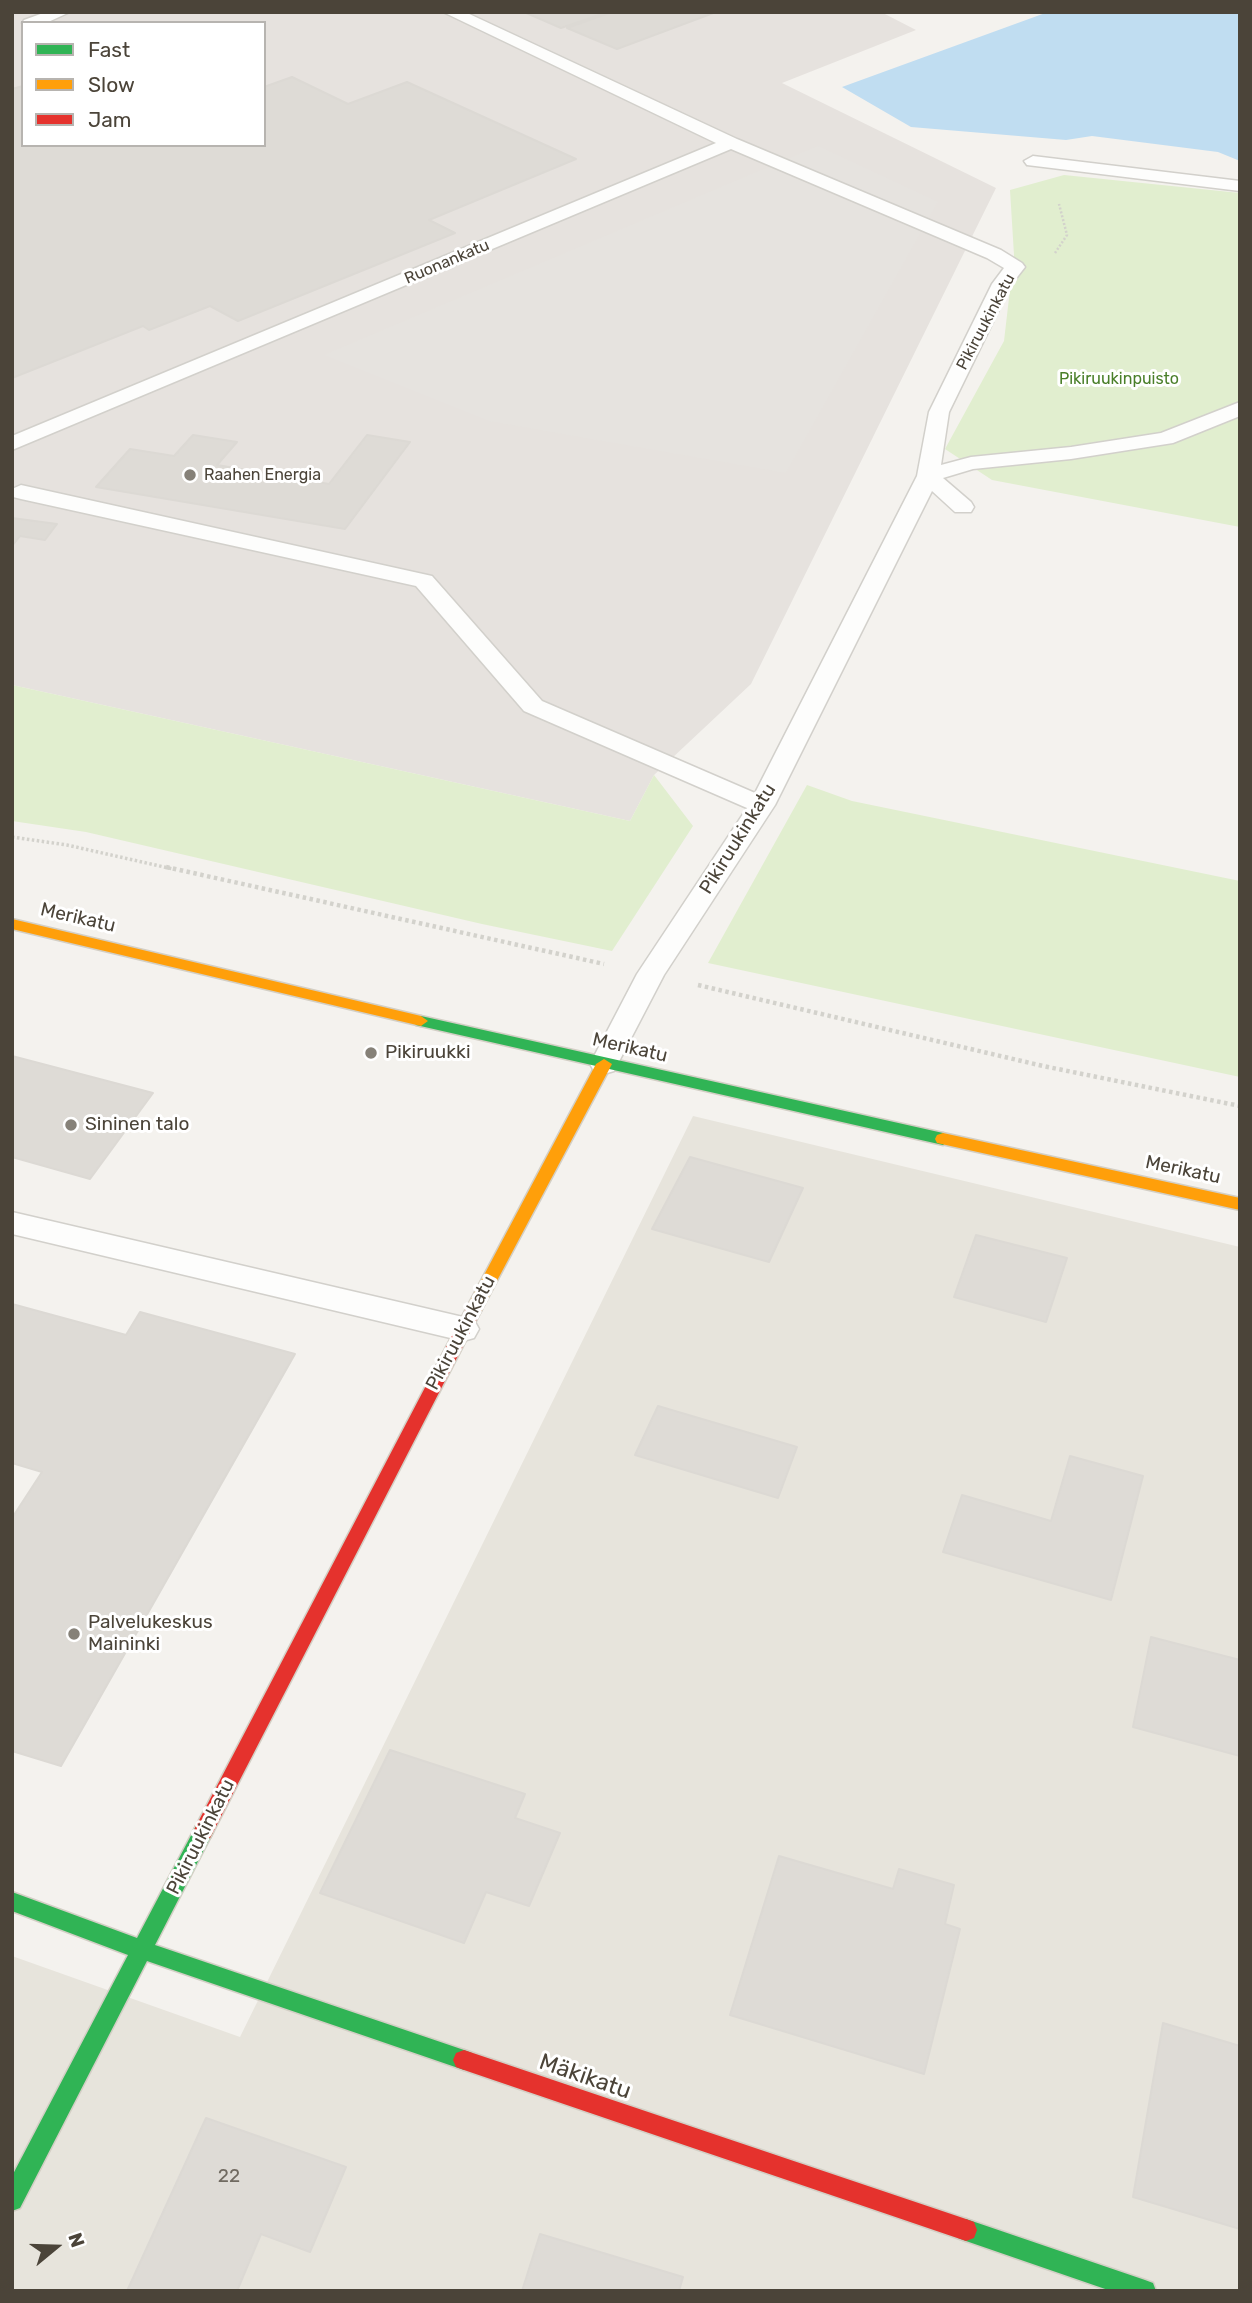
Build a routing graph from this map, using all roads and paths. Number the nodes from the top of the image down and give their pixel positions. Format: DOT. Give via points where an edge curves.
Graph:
graph roads {
  1 [pos="62,12"];
  2 [pos="451,12"];
  3 [pos="36,21"];
  4 [pos="731,143"];
  5 [pos="1033,161"];
  6 [pos="1240,186"];
  7 [pos="1015,267"];
  8 [pos="1240,408"];
  9 [pos="12,444"];
  10 [pos="928,476"];
  11 [pos="21,492"];
  12 [pos="963,507"];
  13 [pos="762,805"];
  14 [pos="12,924"];
  15 [pos="604,1064"];
  16 [pos="1240,1204"];
  17 [pos="12,1223"];
  18 [pos="463,1329"];
  19 [pos="12,1901"];
  20 [pos="142,1950"];
  21 [pos="12,2200"];
  22 [pos="1145,2291"];
  1 -- 3 [label="lane"];
  2 -- 4 [label="lane"];
  4 -- 7 [label="lane, Pikiruukinkatu" via="994,254"];
  4 -- 9 [label="lane, Ruonankatu"];
  5 -- 6 [label="lane"];
  5 -- 7 [label="path" via="1063,210 1068,235 1056,252"];
  7 -- 10 [label="lane, Pikiruukinkatu" via="1002,284 939,412"];
  8 -- 10 [label="lane" via="1166,439 971,463"];
  10 -- 12 [label="lane"];
  10 -- 13 [label="lane, Pikiruukinkatu"];
  11 -- 13 [label="lane" via="424,581 533,706"];
  13 -- 15 [label="lane, Pikiruukinkatu" via="651,974"];
  14 -- 15 [label="street, Merikatu"];
  15 -- 16 [label="street, Merikatu"];
  15 -- 18 [label="street, Pikiruukinkatu"];
  17 -- 18 [label="lane"];
  18 -- 20 [label="street, Pikiruukinkatu"];
  19 -- 20 [label="street, Mäkikatu"];
  20 -- 21 [label="street, Pikiruukinkatu"];
  20 -- 22 [label="street, Mäkikatu"];
}
